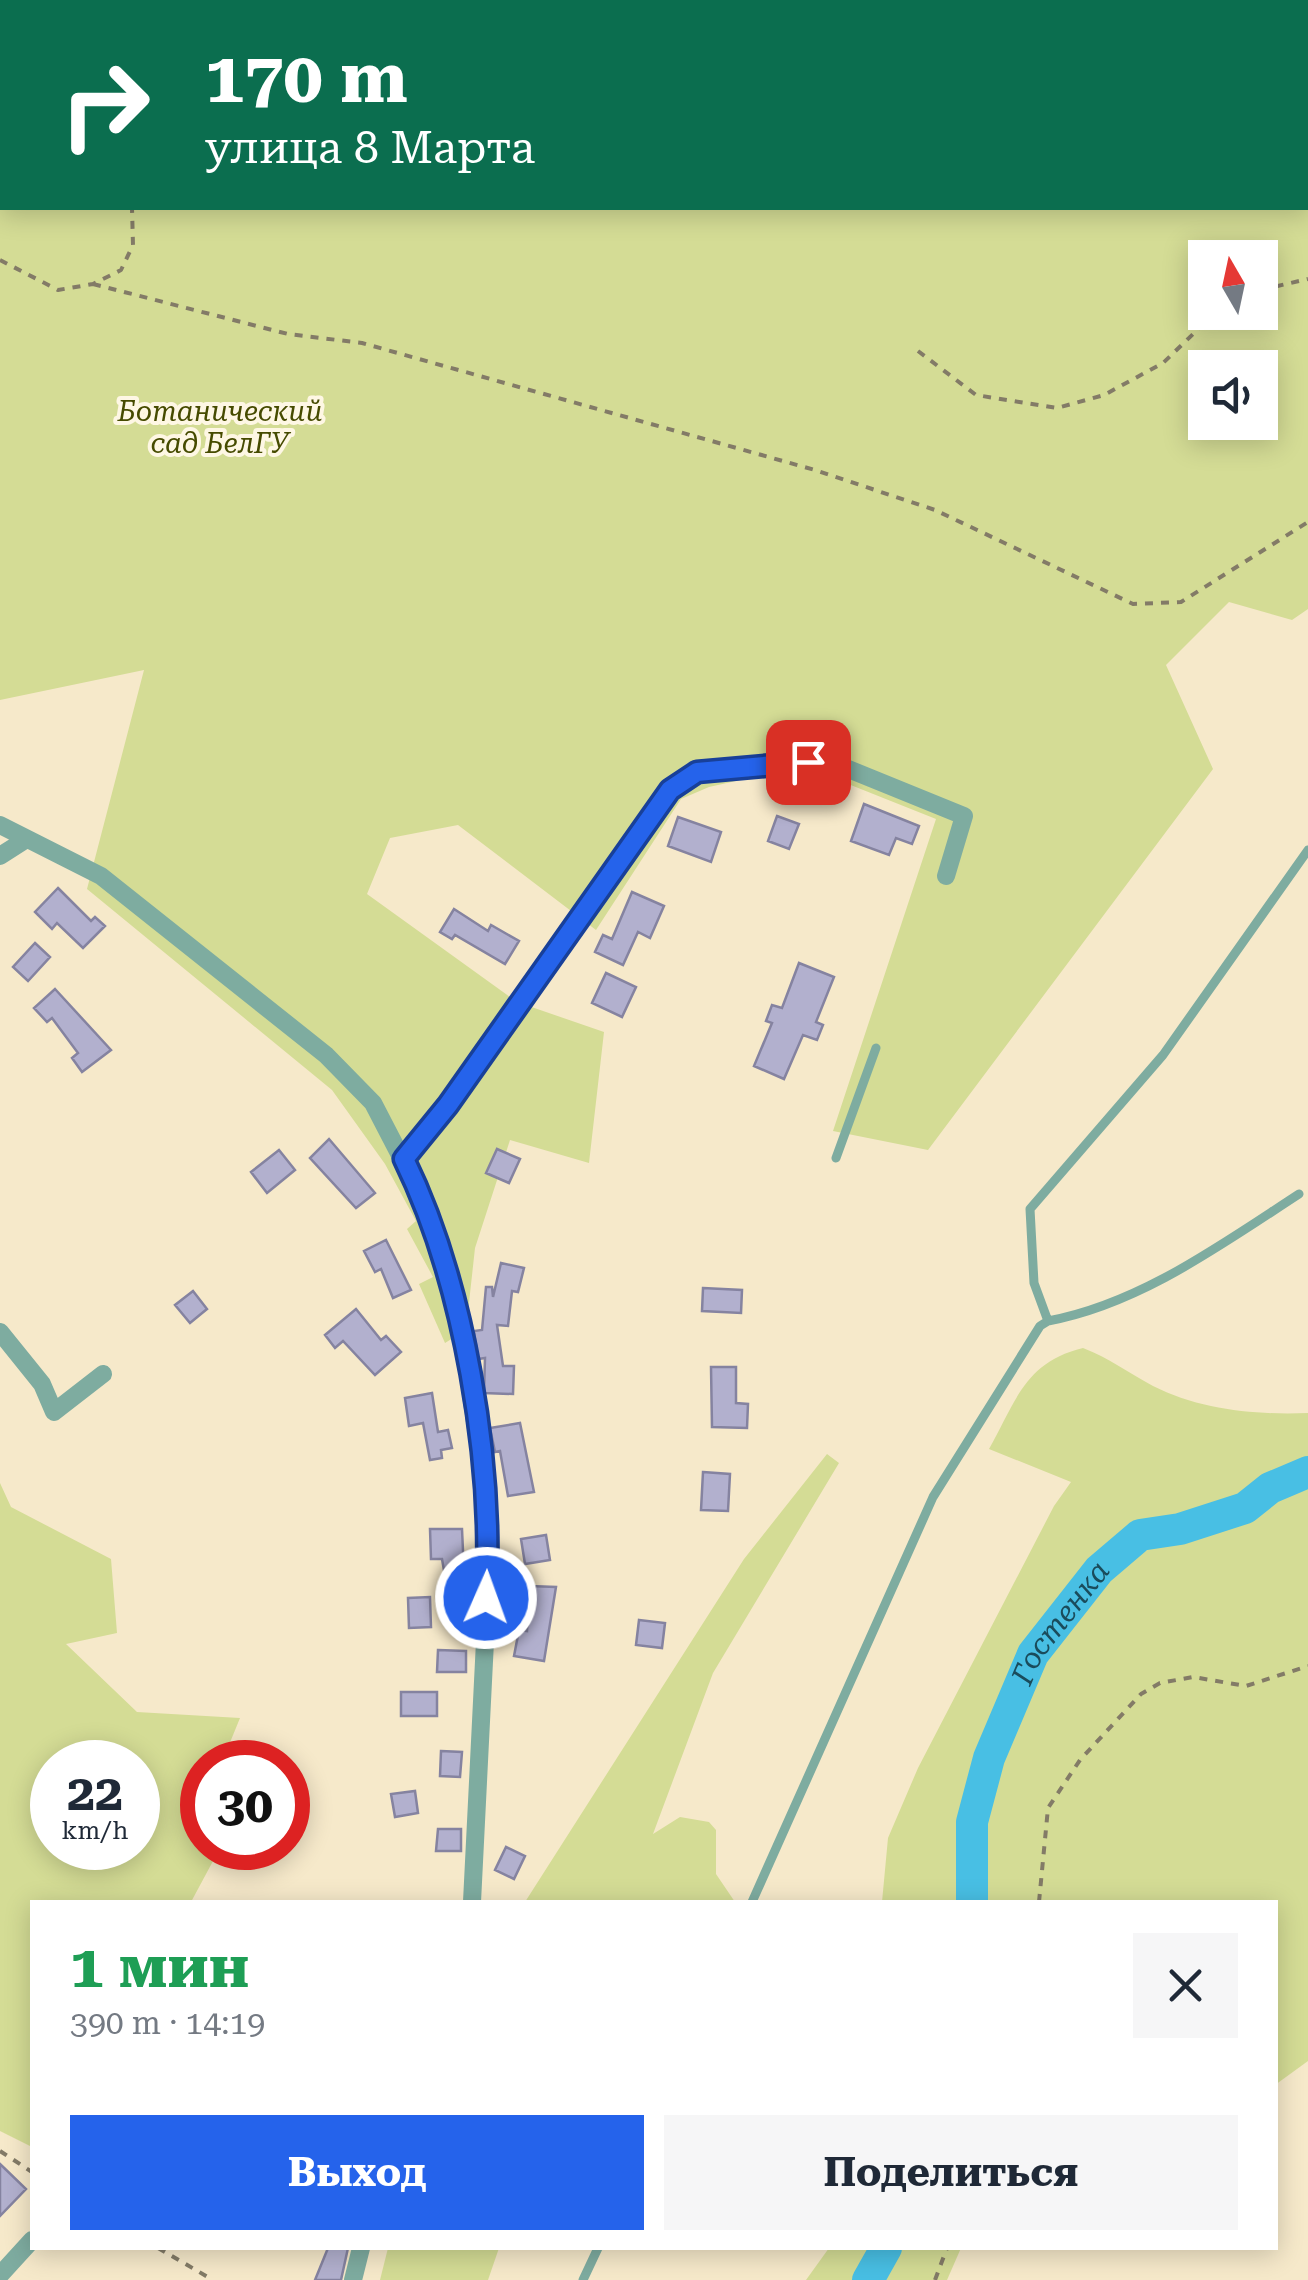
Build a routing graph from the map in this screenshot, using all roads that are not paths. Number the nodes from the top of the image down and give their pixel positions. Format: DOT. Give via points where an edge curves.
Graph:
graph roads {
  1 [pos="0,825"];
  2 [pos="25,840"];
  3 [pos="1308,850"];
  4 [pos="0,856"];
  5 [pos="946,876"];
  6 [pos="876,1048"];
  7 [pos="836,1158"];
  8 [pos="404,1159"];
  9 [pos="1299,1194"];
  10 [pos="1048,1321"];
  11 [pos="0,1332"];
  12 [pos="103,1374"];
  13 [pos="472,1900"];
  14 [pos="753,1900"];
  15 [pos="30,2242"];
  16 [pos="361,2250"];
  17 [pos="597,2250"];
  18 [pos="0,2275"];
  19 [pos="353,2280"];
  20 [pos="584,2280"];
  1 -- 2 [label="street"];
  2 -- 4 [label="street"];
  2 -- 8 [label="street" via="101,876 326,1055 373,1102"];
  3 -- 10 [label="lane" via="1175,1039 1030,1209 1034,1283"];
  5 -- 8 [label="street" via="964,816 831,762 697,772 670,790"];
  6 -- 7 [label="lane"];
  8 -- 13 [label="street" via="430,1213 460,1322 486,1496"];
  9 -- 10 [label="lane" via="1184,1268"];
  10 -- 14 [label="lane" via="933,1497"];
  11 -- 12 [label="street" via="42,1384 54,1412"];
  15 -- 18 [label="street"];
  16 -- 19 [label="street"];
  17 -- 20 [label="lane"];
}
